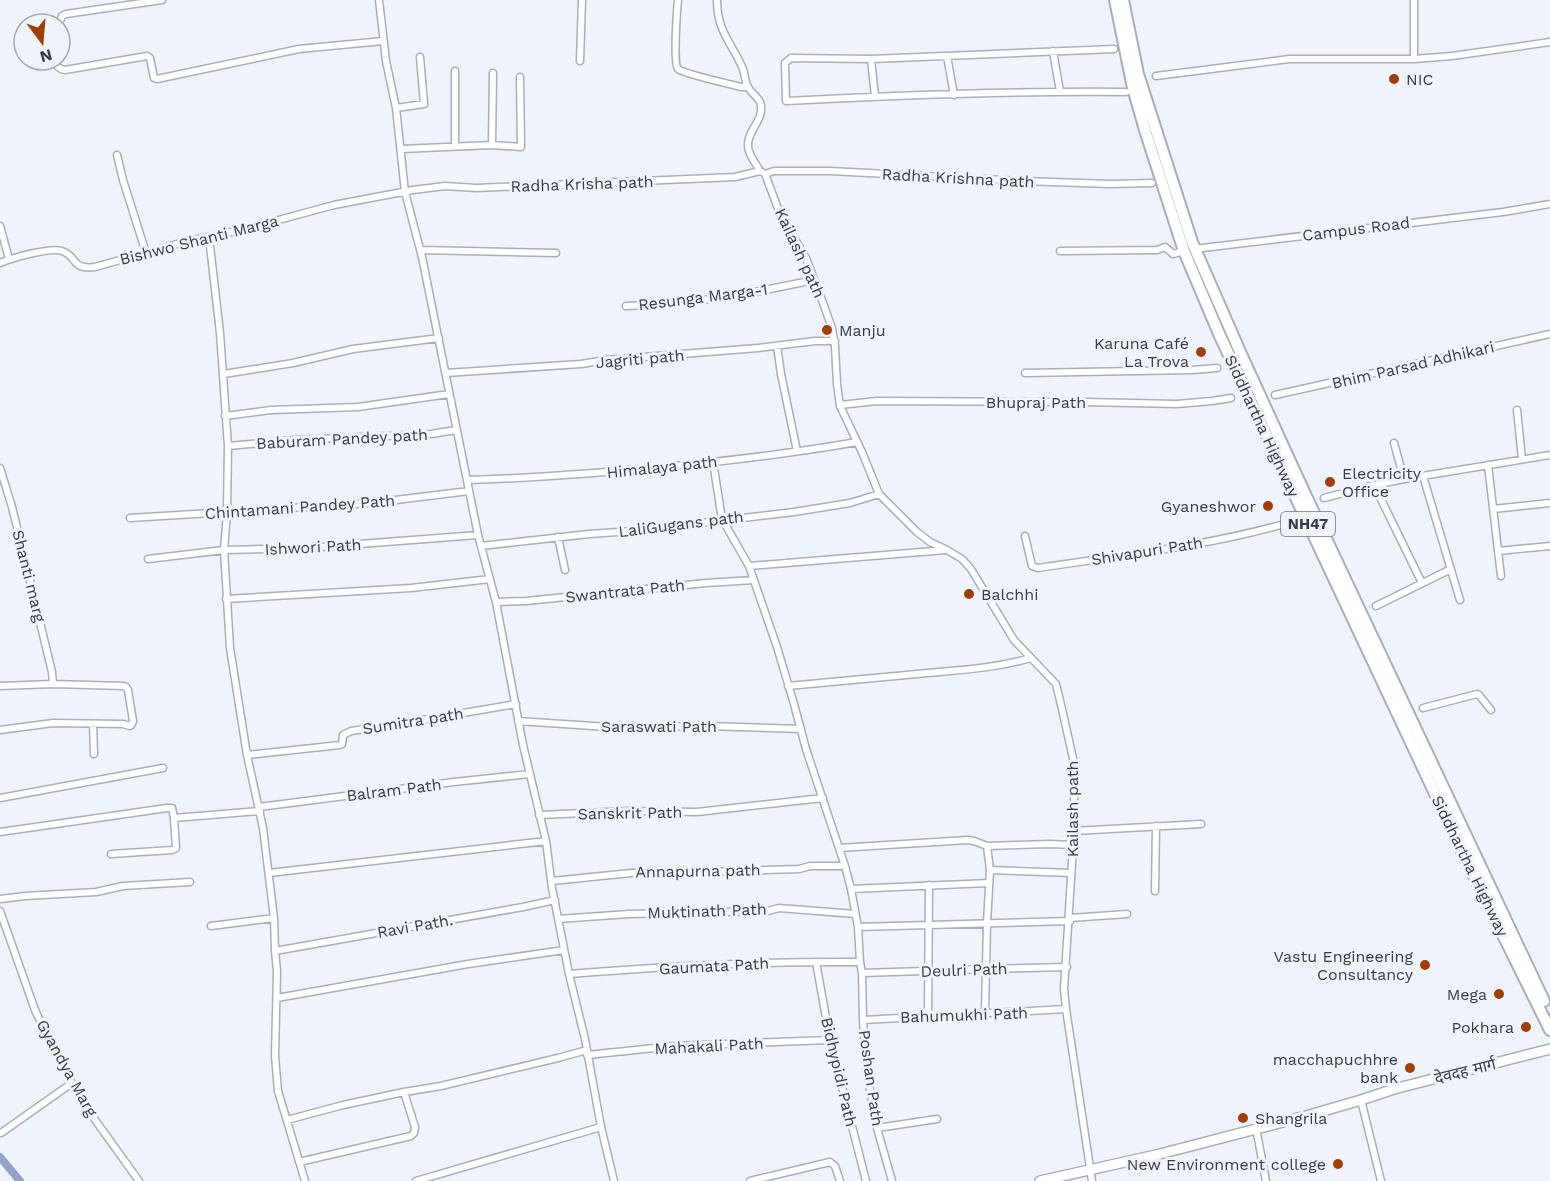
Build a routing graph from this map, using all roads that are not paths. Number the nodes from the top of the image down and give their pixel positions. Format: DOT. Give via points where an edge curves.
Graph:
graph roads {
  1 [pos="162,0"];
  2 [pos="379,0"];
  3 [pos="582,0"];
  4 [pos="678,0"];
  5 [pos="717,0"];
  6 [pos="1115,0"];
  7 [pos="1123,0"];
  8 [pos="1414,0"];
  9 [pos="72,13"];
  10 [pos="383,41"];
  11 [pos="1550,42"];
  12 [pos="1114,49"];
  13 [pos="1053,51"];
  14 [pos="947,56"];
  15 [pos="420,57"];
  16 [pos="871,59"];
  17 [pos="1414,59"];
  18 [pos="580,61"];
  19 [pos="72,69"];
  20 [pos="455,71"];
  21 [pos="493,73"];
  22 [pos="1156,76"];
  23 [pos="520,77"];
  24 [pos="748,87"];
  25 [pos="1060,92"];
  26 [pos="1126,92"];
  27 [pos="954,95"];
  28 [pos="875,96"];
  29 [pos="396,108"];
  30 [pos="492,145"];
  31 [pos="455,146"];
  32 [pos="400,148"];
  33 [pos="117,155"];
  34 [pos="762,172"];
  35 [pos="1152,183"];
  36 [pos="405,192"];
  37 [pos="1550,204"];
  38 [pos="0,226"];
  39 [pos="209,237"];
  40 [pos="421,250"];
  41 [pos="1190,250"];
  42 [pos="1060,251"];
  43 [pos="556,253"];
  44 [pos="146,254"];
  45 [pos="9,259"];
  46 [pos="0,263"];
  47 [pos="814,280"];
  48 [pos="626,306"];
  49 [pos="1550,334"];
  50 [pos="439,338"];
  51 [pos="835,341"];
  52 [pos="777,346"];
  53 [pos="1217,368"];
  54 [pos="1025,373"];
  55 [pos="224,374"];
  56 [pos="446,374"];
  57 [pos="449,394"];
  58 [pos="1275,396"];
  59 [pos="1232,398"];
  60 [pos="840,405"];
  61 [pos="1517,410"];
  62 [pos="225,416"];
  63 [pos="456,430"];
  64 [pos="857,441"];
  65 [pos="1394,443"];
  66 [pos="228,446"];
  67 [pos="797,451"];
  68 [pos="1550,455"];
  69 [pos="1522,459"];
  70 [pos="713,462"];
  71 [pos="1488,465"];
  72 [pos="0,468"];
  73 [pos="1423,476"];
  74 [pos="1404,479"];
  75 [pos="467,480"];
  76 [pos="1374,485"];
  77 [pos="469,491"];
  78 [pos="879,494"];
  79 [pos="1324,498"];
  80 [pos="1550,503"];
  81 [pos="1493,509"];
  82 [pos="227,513"];
  83 [pos="130,518"];
  84 [pos="722,519"];
  85 [pos="1291,522"];
  86 [pos="478,535"];
  87 [pos="1026,536"];
  88 [pos="558,537"];
  89 [pos="481,546"];
  90 [pos="1550,546"];
  91 [pos="224,550"];
  92 [pos="947,550"];
  93 [pos="1498,551"];
  94 [pos="148,559"];
  95 [pos="749,566"];
  96 [pos="1451,569"];
  97 [pos="565,570"];
  98 [pos="1501,576"];
  99 [pos="489,579"];
  100 [pos="754,580"];
  101 [pos="1422,583"];
  102 [pos="226,599"];
  103 [pos="1460,600"];
  104 [pos="496,602"];
  105 [pos="1376,606"];
  106 [pos="1031,658"];
  107 [pos="53,684"];
  108 [pos="0,686"];
  109 [pos="788,686"];
  110 [pos="516,704"];
  111 [pos="1423,708"];
  112 [pos="1491,710"];
  113 [pos="518,721"];
  114 [pos="93,724"];
  115 [pos="801,729"];
  116 [pos="0,730"];
  117 [pos="94,754"];
  118 [pos="248,755"];
  119 [pos="163,768"];
  120 [pos="530,774"];
  121 [pos="0,798"];
  122 [pos="823,798"];
  123 [pos="259,809"];
  124 [pos="539,815"];
  125 [pos="174,818"];
  126 [pos="1201,824"];
  127 [pos="1156,826"];
  128 [pos="1074,831"];
  129 [pos="0,832"];
  130 [pos="546,841"];
  131 [pos="1073,845"];
  132 [pos="987,846"];
  133 [pos="839,848"];
  134 [pos="111,854"];
  135 [pos="845,866"];
  136 [pos="990,870"];
  137 [pos="269,873"];
  138 [pos="1071,873"];
  139 [pos="552,881"];
  140 [pos="190,882"];
  141 [pos="989,883"];
  142 [pos="929,885"];
  143 [pos="850,889"];
  144 [pos="1155,891"];
  145 [pos="0,899"];
  146 [pos="555,900"];
  147 [pos="0,911"];
  148 [pos="855,914"];
  149 [pos="1127,914"];
  150 [pos="274,918"];
  151 [pos="558,919"];
  152 [pos="1070,920"];
  153 [pos="987,923"];
  154 [pos="928,924"];
  155 [pos="211,926"];
  156 [pos="858,927"];
  157 [pos="564,950"];
  158 [pos="275,951"];
  159 [pos="816,962"];
  160 [pos="860,963"];
  161 [pos="1066,968"];
  162 [pos="986,969"];
  163 [pos="928,972"];
  164 [pos="862,973"];
  165 [pos="569,974"];
  166 [pos="277,998"];
  167 [pos="1066,1009"];
  168 [pos="986,1013"];
  169 [pos="1550,1014"];
  170 [pos="928,1017"];
  171 [pos="862,1020"];
  172 [pos="1550,1030"];
  173 [pos="830,1040"];
  174 [pos="1546,1050"];
  175 [pos="587,1052"];
  176 [pos="72,1083"];
  177 [pos="404,1092"];
  178 [pos="1361,1101"];
  179 [pos="937,1119"];
  180 [pos="287,1120"];
  181 [pos="601,1127"];
  182 [pos="876,1128"];
  183 [pos="1256,1128"];
  184 [pos="1,1133"];
  185 [pos="299,1162"];
  186 [pos="1090,1170"];
  187 [pos="139,1181"];
  188 [pos="305,1181"];
  189 [pos="416,1181"];
  190 [pos="614,1181"];
  191 [pos="750,1181"];
  192 [pos="840,1181"];
  193 [pos="866,1181"];
  194 [pos="892,1181"];
  195 [pos="1040,1181"];
  196 [pos="1092,1181"];
  197 [pos="1266,1181"];
  198 [pos="1381,1181"];
  1 -- 9 [label="street"];
  2 -- 10 [label="street"];
  3 -- 18 [label="street"];
  4 -- 24 [label="street" via="676,67"];
  5 -- 24 [label="street" via="721,29"];
  6 -- 41 [label="highway, Siddhartha Highway / NH47" via="1145,130"];
  7 -- 41 [label="highway, Siddhartha Highway / NH47" via="1138,74"];
  8 -- 17 [label="street"];
  10 -- 19 [label="street" via="299,49 157,79 147,56"];
  10 -- 29 [label="street"];
  11 -- 17 [label="street"];
  12 -- 13 [label="street"];
  13 -- 14 [label="street"];
  13 -- 25 [label="street"];
  14 -- 16 [label="street"];
  14 -- 27 [label="street"];
  15 -- 29 [label="street" via="424,105"];
  16 -- 28 [label="street"];
  16 -- 28 [label="street" via="791,58 785,63 786,101"];
  17 -- 22 [label="street" via="1289,59"];
  20 -- 31 [label="street"];
  21 -- 30 [label="street"];
  23 -- 30 [label="street" via="521,147"];
  24 -- 34 [label="street, Kailash path" via="761,109 747,145"];
  25 -- 26 [label="street"];
  25 -- 27 [label="street"];
  27 -- 28 [label="street"];
  29 -- 32 [label="street"];
  30 -- 31 [label="street"];
  31 -- 32 [label="street"];
  32 -- 36 [label="street"];
  33 -- 44 [label="street"];
  34 -- 35 [label="street, Radha Krishna path"];
  34 -- 36 [label="street, Radha Krisha path" via="735,177 444,186"];
  34 -- 47 [label="street, Kailash path"];
  36 -- 39 [label="street, Bishwo Shanti Marga" via="334,205"];
  36 -- 40 [label="street"];
  37 -- 41 [label="street, Campus Road"];
  38 -- 45 [label="street"];
  39 -- 44 [label="street, Bishwo Shanti Marga"];
  39 -- 55 [label="street"];
  40 -- 43 [label="street"];
  40 -- 50 [label="street"];
  41 -- 42 [label="street, Campus Road" via="1173,254 1166,247"];
  41 -- 169 [label="highway, Siddhartha Highway / NH47"];
  41 -- 172 [label="highway, Siddhartha Highway / NH47" via="1220,336"];
  44 -- 45 [label="street, Bishwo Shanti Marga" via="85,268 63,250"];
  45 -- 46 [label="street, Bishwo Shanti Marga"];
  47 -- 48 [label="street, Resunga Marga-1" via="736,296"];
  47 -- 51 [label="street, Kailash path"];
  49 -- 58 [label="street, Bhim Parsad Adhikari"];
  50 -- 55 [label="street" via="353,349"];
  50 -- 56 [label="street"];
  51 -- 52 [label="street, Jagriti path"];
  51 -- 60 [label="street, Kailash path"];
  52 -- 56 [label="street, Jagriti path"];
  52 -- 67 [label="street"];
  53 -- 54 [label="street"];
  55 -- 62 [label="street"];
  56 -- 57 [label="street"];
  57 -- 62 [label="street" via="358,407"];
  57 -- 63 [label="street"];
  59 -- 60 [label="street, Bhupraj Path" via="1177,404 877,401"];
  60 -- 64 [label="street, Kailash path"];
  61 -- 69 [label="street"];
  62 -- 66 [label="street"];
  63 -- 66 [label="street, Baburam Pandey path" via="431,435"];
  63 -- 75 [label="street"];
  64 -- 67 [label="street, Himalaya path"];
  64 -- 78 [label="street, Kailash path"];
  65 -- 74 [label="street"];
  66 -- 82 [label="street"];
  67 -- 70 [label="street, Himalaya path"];
  68 -- 69 [label="street"];
  69 -- 71 [label="street"];
  70 -- 75 [label="street, Himalaya path"];
  70 -- 84 [label="street"];
  71 -- 73 [label="street"];
  71 -- 81 [label="street"];
  72 -- 107 [label="street, Shanti marg"];
  73 -- 74 [label="street"];
  73 -- 96 [label="street"];
  74 -- 76 [label="street"];
  75 -- 77 [label="street"];
  76 -- 79 [label="street"];
  76 -- 101 [label="street"];
  77 -- 82 [label="street, Chintamani Pandey Path" via="371,503"];
  77 -- 86 [label="street"];
  78 -- 84 [label="street, LaliGugans path" via="834,506"];
  78 -- 92 [label="street, Kailash path" via="917,532"];
  80 -- 81 [label="street"];
  81 -- 93 [label="street"];
  82 -- 83 [label="street, Chintamani Pandey Path"];
  82 -- 91 [label="street"];
  84 -- 88 [label="street, LaliGugans path"];
  84 -- 95 [label="street, Poshan Path"];
  85 -- 87 [label="street, Shivapuri Path" via="1206,542 1038,568 1032,566"];
  86 -- 89 [label="street"];
  86 -- 91 [label="street, Ishwori Path"];
  88 -- 89 [label="street, LaliGugans path"];
  88 -- 97 [label="street"];
  89 -- 99 [label="street"];
  90 -- 93 [label="street"];
  91 -- 94 [label="street, Ishwori Path"];
  91 -- 102 [label="street"];
  92 -- 95 [label="street"];
  92 -- 106 [label="street, Kailash path" via="971,569 1014,640"];
  93 -- 98 [label="street"];
  95 -- 100 [label="street, Poshan Path"];
  96 -- 101 [label="street"];
  96 -- 103 [label="street"];
  99 -- 102 [label="street" via="411,588"];
  99 -- 104 [label="street"];
  100 -- 104 [label="street, Swantrata Path"];
  100 -- 109 [label="street, Poshan Path"];
  101 -- 105 [label="street"];
  102 -- 118 [label="street"];
  104 -- 110 [label="street"];
  106 -- 109 [label="street" via="977,669"];
  106 -- 128 [label="street, Kailash path" via="1058,689 1074,763"];
  107 -- 108 [label="street"];
  107 -- 114 [label="street" via="126,687 132,724"];
  109 -- 115 [label="street, Poshan Path"];
  110 -- 113 [label="street"];
  110 -- 118 [label="street, Sumitra path" via="351,731 343,735 340,745"];
  111 -- 112 [label="street" via="1477,694"];
  113 -- 115 [label="street, Saraswati Path" via="608,727"];
  113 -- 120 [label="street"];
  114 -- 116 [label="street" via="53,723"];
  114 -- 117 [label="street"];
  115 -- 122 [label="street, Poshan Path"];
  118 -- 123 [label="street"];
  119 -- 121 [label="street"];
  120 -- 123 [label="street, Balram Path"];
  120 -- 124 [label="street"];
  122 -- 124 [label="street, Sanskrit Path" via="697,812"];
  122 -- 133 [label="street, Poshan Path"];
  123 -- 125 [label="street, Balram Path"];
  123 -- 137 [label="street"];
  124 -- 130 [label="street"];
  125 -- 129 [label="street" via="171,807"];
  125 -- 134 [label="street" via="176,848"];
  126 -- 127 [label="street"];
  127 -- 128 [label="street"];
  127 -- 144 [label="street"];
  128 -- 131 [label="street, Kailash path"];
  130 -- 137 [label="street"];
  130 -- 139 [label="street"];
  131 -- 132 [label="street"];
  131 -- 138 [label="street, Kailash path"];
  132 -- 133 [label="street" via="968,840"];
  132 -- 136 [label="street"];
  133 -- 135 [label="street, Poshan Path"];
  135 -- 139 [label="street, Annapurna path" via="631,873"];
  135 -- 143 [label="street, Poshan Path"];
  136 -- 138 [label="street"];
  136 -- 141 [label="street"];
  137 -- 150 [label="street"];
  138 -- 152 [label="street, Kailash path"];
  139 -- 146 [label="street"];
  140 -- 145 [label="street"];
  141 -- 142 [label="street"];
  141 -- 153 [label="street"];
  142 -- 143 [label="street"];
  142 -- 154 [label="street"];
  143 -- 148 [label="street, Poshan Path"];
  146 -- 151 [label="street"];
  146 -- 158 [label="street, Ravi Path."];
  147 -- 176 [label="street, Gyandya Marg" via="35,1010"];
  148 -- 151 [label="street, Muktinath Path" via="779,908"];
  148 -- 156 [label="street, Poshan Path"];
  149 -- 152 [label="street"];
  150 -- 155 [label="street"];
  150 -- 158 [label="street"];
  151 -- 157 [label="street"];
  152 -- 153 [label="street"];
  152 -- 161 [label="street, Kailash path"];
  153 -- 154 [label="street"];
  153 -- 162 [label="street"];
  154 -- 156 [label="street"];
  154 -- 163 [label="street"];
  156 -- 160 [label="street, Poshan Path"];
  157 -- 165 [label="street"];
  157 -- 166 [label="street"];
  158 -- 166 [label="street"];
  159 -- 160 [label="street, Gaumata Path"];
  159 -- 165 [label="street, Gaumata Path"];
  159 -- 173 [label="street, Bidhypidi Path"];
  160 -- 164 [label="street, Poshan Path"];
  161 -- 162 [label="street, Deulri Path"];
  161 -- 167 [label="street, Kailash path"];
  162 -- 163 [label="street, Deulri Path"];
  162 -- 168 [label="street"];
  163 -- 164 [label="street, Deulri Path"];
  163 -- 170 [label="street"];
  164 -- 171 [label="street, Poshan Path"];
  165 -- 175 [label="street"];
  166 -- 180 [label="street" via="276,1076"];
  167 -- 168 [label="street, Bahumukhi Path"];
  167 -- 186 [label="street, Kailash path"];
  168 -- 170 [label="street, Bahumukhi Path"];
  170 -- 171 [label="street, Bahumukhi Path"];
  171 -- 182 [label="street, Poshan Path"];
  173 -- 175 [label="street, Mahakali Path"];
  173 -- 193 [label="street, Bidhypidi Path"];
  174 -- 178 [label="main road, देवदह मार्ग"];
  175 -- 177 [label="street, Mahakali Path"];
  175 -- 181 [label="street"];
  176 -- 184 [label="street"];
  176 -- 187 [label="street, Gyandya Marg"];
  177 -- 180 [label="street, Mahakali Path"];
  177 -- 185 [label="street" via="415,1127 411,1136"];
  178 -- 183 [label="main road, देवदह मार्ग"];
  178 -- 198 [label="street"];
  179 -- 182 [label="street"];
  180 -- 185 [label="street"];
  181 -- 189 [label="street"];
  181 -- 190 [label="street"];
  182 -- 194 [label="street, Poshan Path"];
  183 -- 186 [label="main road, देवदह मार्ग"];
  183 -- 197 [label="street"];
  185 -- 188 [label="street"];
  186 -- 195 [label="main road, देवदह मार्ग"];
  186 -- 196 [label="street, Kailash path"];
  191 -- 192 [label="street" via="830,1162"];
}
